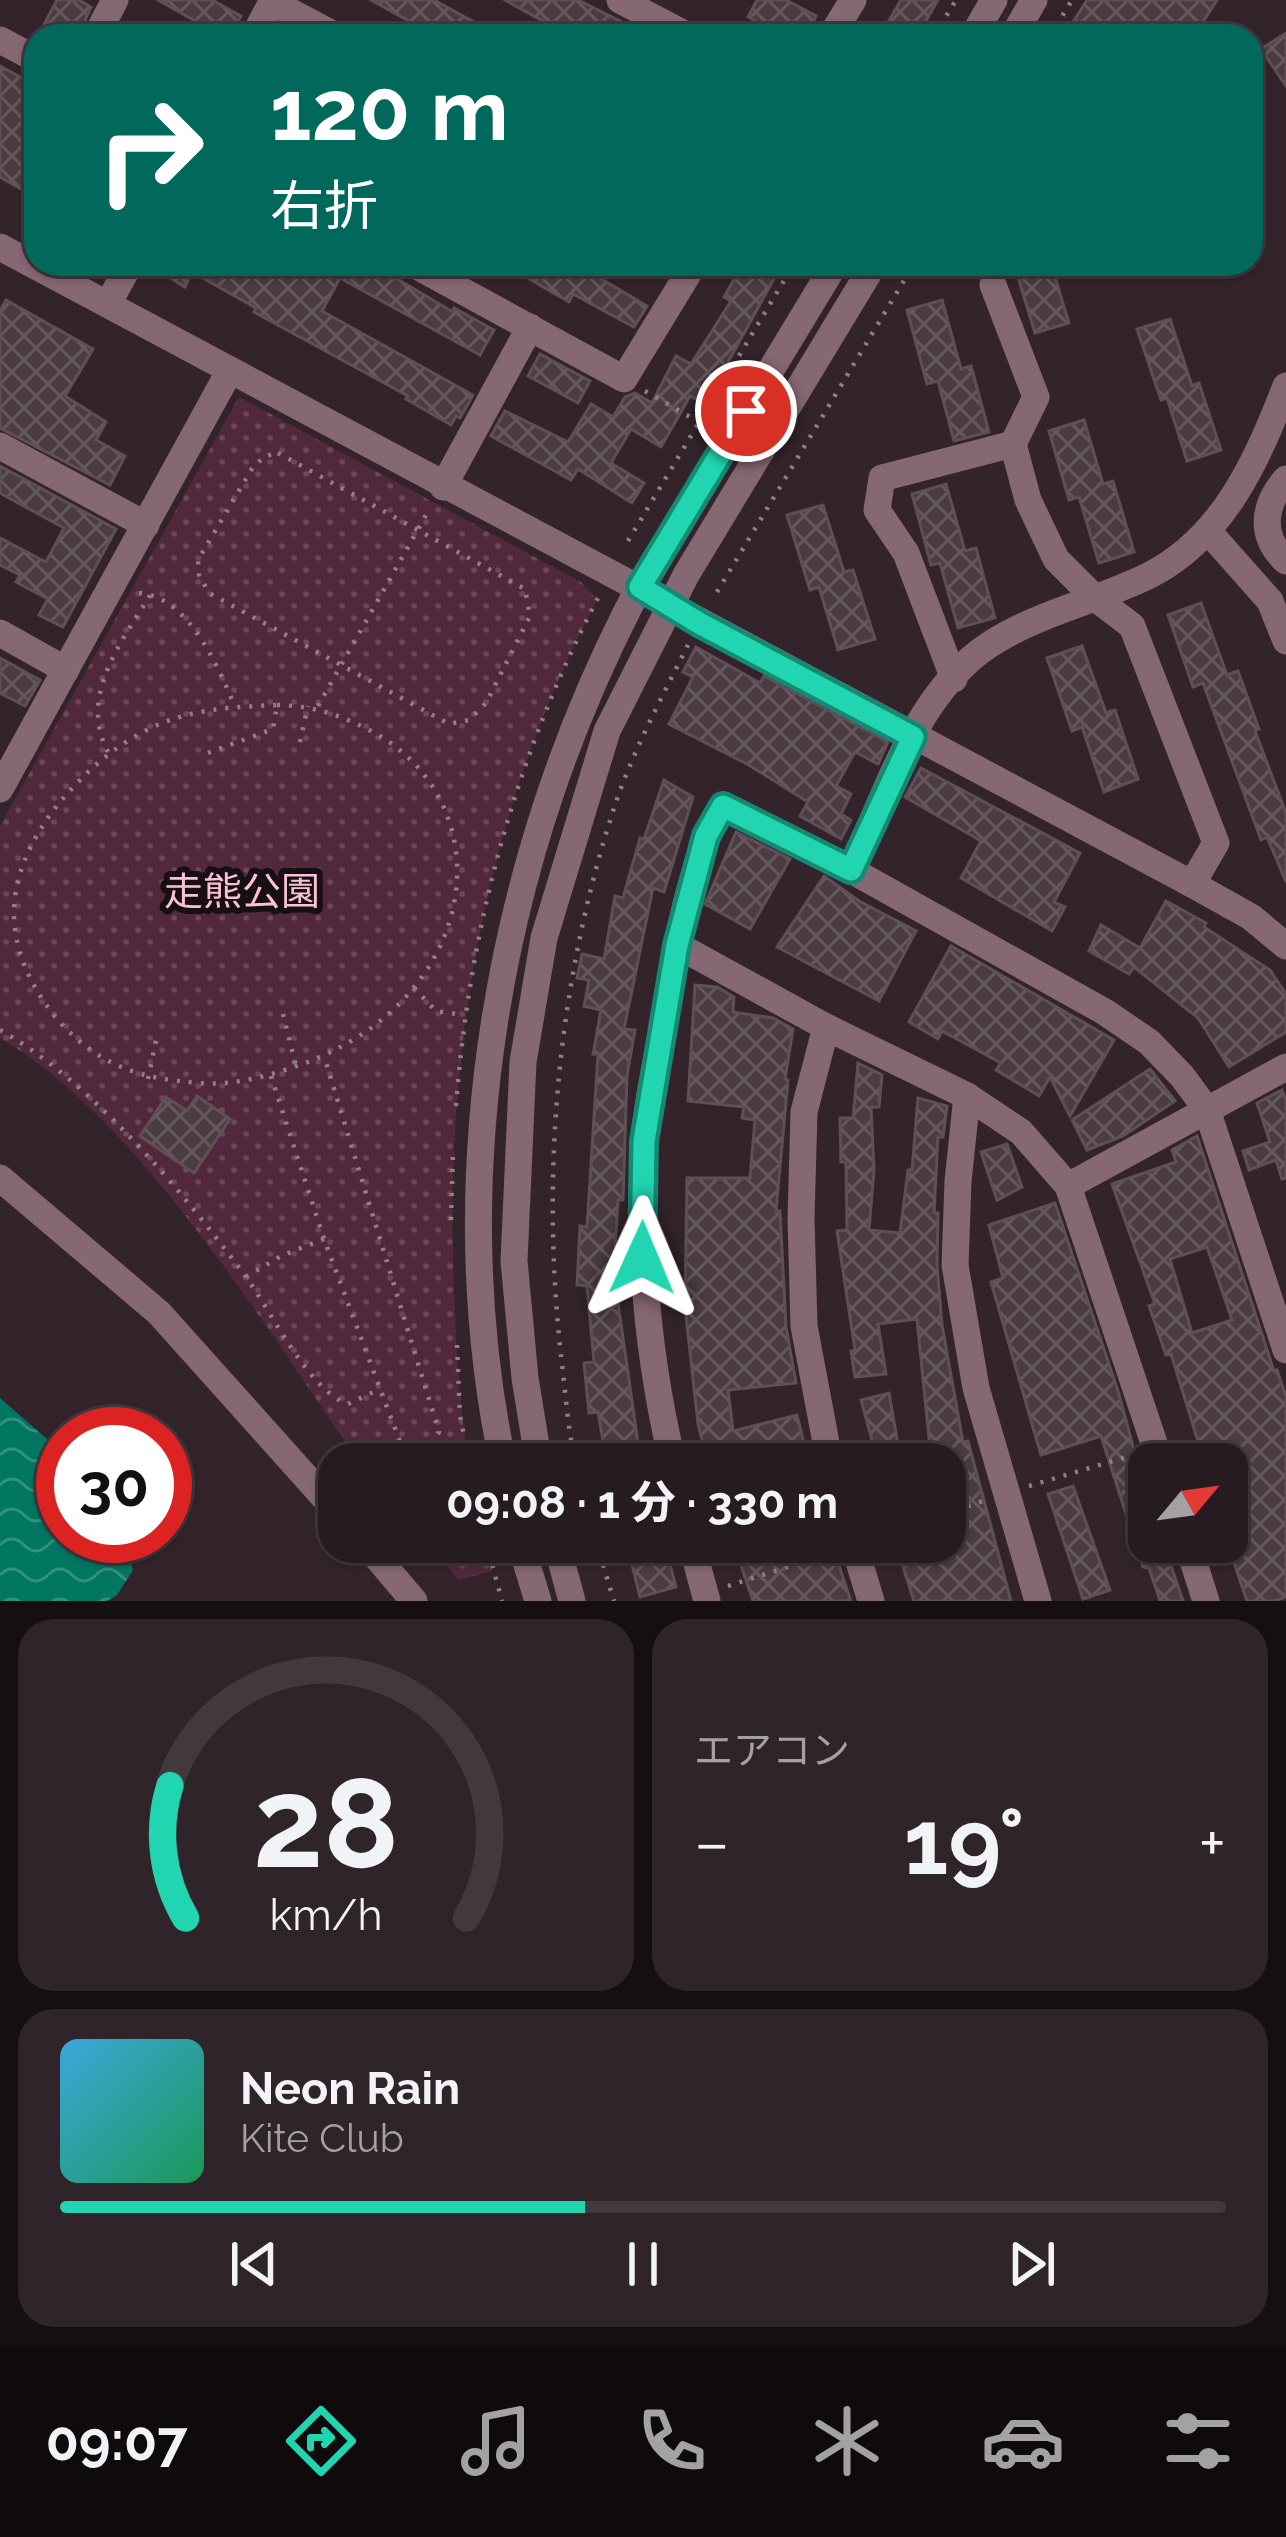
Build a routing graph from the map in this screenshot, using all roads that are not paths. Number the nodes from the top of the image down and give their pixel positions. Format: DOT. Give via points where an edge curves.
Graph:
graph roads {
  1 [pos="620,0"];
  2 [pos="273,1"];
  3 [pos="314,24"];
  4 [pos="665,24"];
  5 [pos="52,276"];
  6 [pos="123,276"];
  7 [pos="435,276"];
  8 [pos="687,276"];
  9 [pos="828,276"];
  10 [pos="867,276"];
  11 [pos="993,285"];
  12 [pos="115,291"];
  13 [pos="530,327"];
  14 [pos="229,372"];
  15 [pos="1286,389"];
  16 [pos="1013,444"];
  17 [pos="0,446"];
  18 [pos="1286,479"];
  19 [pos="443,487"];
  20 [pos="146,525"];
  21 [pos="1208,531"];
  22 [pos="1286,561"];
  23 [pos="640,587"];
  24 [pos="1278,595"];
  25 [pos="1094,597"];
  26 [pos="669,605"];
  27 [pos="0,633"];
  28 [pos="1286,641"];
  29 [pos="66,670"];
  30 [pos="953,679"];
  31 [pos="913,737"];
  32 [pos="0,789"];
  33 [pos="851,870"];
  34 [pos="1192,884"];
  35 [pos="677,945"];
  36 [pos="1286,946"];
  37 [pos="826,1027"];
  38 [pos="1286,1067"];
  39 [pos="967,1096"];
  40 [pos="1207,1110"];
  41 [pos="0,1178"];
  42 [pos="1068,1186"];
  43 [pos="1286,1350"];
  44 [pos="499,1443"];
  45 [pos="536,1443"];
  46 [pos="668,1443"];
  47 [pos="826,1443"];
  48 [pos="1154,1443"];
  49 [pos="318,1491"];
  50 [pos="382,1563"];
  51 [pos="526,1563"];
  52 [pos="562,1563"];
  53 [pos="697,1563"];
  54 [pos="859,1563"];
  55 [pos="1193,1563"];
  56 [pos="706,1597"];
  57 [pos="414,1601"];
  58 [pos="538,1601"];
  59 [pos="572,1601"];
  60 [pos="871,1601"];
  61 [pos="1038,1601"];
  62 [pos="1206,1601"];
  1 -- 4 [label="street"];
  2 -- 3 [label="street"];
  5 -- 14 [label="street"];
  6 -- 12 [label="street"];
  7 -- 13 [label="street"];
  8 -- 13 [label="street" via="624,379"];
  9 -- 23 [label="street"];
  10 -- 26 [label="street"];
  11 -- 16 [label="street" via="1036,397"];
  13 -- 19 [label="street"];
  14 -- 19 [label="street"];
  14 -- 20 [label="street"];
  15 -- 21 [label="street" via="1248,476"];
  16 -- 25 [label="street" via="1056,559"];
  16 -- 30 [label="street" via="882,478 877,497"];
  17 -- 20 [label="street"];
  18 -- 22 [label="street" via="1266,513 1267,533"];
  19 -- 23 [label="street"];
  20 -- 29 [label="street"];
  21 -- 24 [label="street"];
  21 -- 25 [label="street" via="1151,575"];
  23 -- 26 [label="street"];
  23 -- 44 [label="street" via="577,719 532,846 502,979 481,1139 482,1280"];
  24 -- 28 [label="street"];
  25 -- 30 [label="street" via="988,645"];
  25 -- 34 [label="street" via="1132,626 1216,843"];
  26 -- 31 [label="street"];
  26 -- 45 [label="street" via="607,731 544,938 523,1062 514,1261"];
  27 -- 29 [label="street"];
  29 -- 32 [label="street"];
  30 -- 31 [label="street"];
  31 -- 33 [label="street"];
  31 -- 34 [label="street"];
  33 -- 35 [label="street" via="723,806 706,836"];
  33 -- 40 [label="street" via="1105,1012 1149,1042"];
  34 -- 36 [label="street"];
  35 -- 37 [label="street"];
  35 -- 46 [label="street" via="644,1141 642,1258 653,1380"];
  37 -- 39 [label="street"];
  37 -- 47 [label="street" via="804,1112 801,1219 804,1326"];
  38 -- 40 [label="street"];
  39 -- 42 [label="street" via="1021,1132"];
  39 -- 61 [label="street" via="955,1265 976,1388"];
  40 -- 42 [label="street"];
  40 -- 43 [label="street"];
  41 -- 49 [label="street" via="159,1313"];
  42 -- 48 [label="street"];
  50 -- 57 [label="street"];
  51 -- 58 [label="street"];
  52 -- 59 [label="street"];
  53 -- 56 [label="street"];
  54 -- 60 [label="street"];
  55 -- 62 [label="street"];
}
